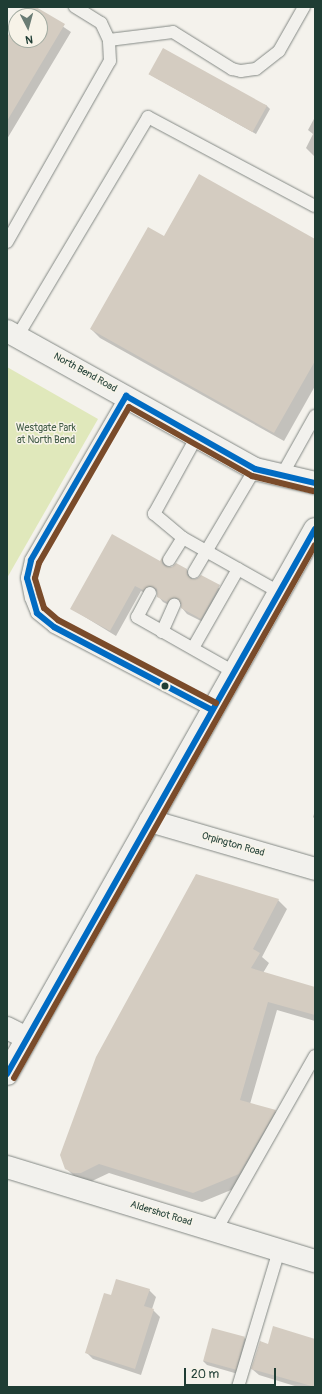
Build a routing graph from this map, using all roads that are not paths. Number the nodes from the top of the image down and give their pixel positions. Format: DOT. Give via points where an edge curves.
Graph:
graph roads {
  1 [pos="75,7"];
  2 [pos="304,7"];
  3 [pos="109,40"];
  4 [pos="315,206"];
  5 [pos="7,242"];
  6 [pos="12,334"];
  7 [pos="126,396"];
  8 [pos="315,416"];
  9 [pos="198,436"];
  10 [pos="255,469"];
  11 [pos="282,475"];
  12 [pos="315,483"];
  13 [pos="315,529"];
  14 [pos="183,538"];
  15 [pos="206,552"];
  16 [pos="169,560"];
  17 [pos="238,569"];
  18 [pos="194,572"];
  19 [pos="279,592"];
  20 [pos="150,593"];
  21 [pos="174,605"];
  22 [pos="162,632"];
  23 [pos="192,648"];
  24 [pos="234,672"];
  25 [pos="212,710"];
  26 [pos="150,821"];
  27 [pos="315,869"];
  28 [pos="7,1028"];
  29 [pos="27,1038"];
  30 [pos="315,1056"];
  31 [pos="7,1074"];
  32 [pos="7,1166"];
  33 [pos="216,1230"];
  34 [pos="279,1250"];
  35 [pos="315,1261"];
  36 [pos="238,1387"];
  1 -- 3 [label="lane" via="101,23"];
  2 -- 3 [label="lane" via="279,51 256,69 232,69 172,32"];
  3 -- 5 [label="lane" via="110,61"];
  4 -- 6 [label="lane" via="148,117"];
  6 -- 7 [label="street, North Bend Road"];
  7 -- 9 [label="street, North Bend Road"];
  7 -- 25 [label="lane" via="31,560 27,578 31,598 37,613 54,627"];
  8 -- 11 [label="lane"];
  9 -- 10 [label="street, North Bend Road"];
  9 -- 14 [label="lane" via="154,514"];
  10 -- 11 [label="street, North Bend Road"];
  10 -- 15 [label="lane"];
  11 -- 12 [label="street, North Bend Road"];
  13 -- 19 [label="street"];
  14 -- 15 [label="lane"];
  14 -- 16 [label="lane"];
  15 -- 17 [label="lane"];
  15 -- 18 [label="lane"];
  17 -- 19 [label="lane"];
  17 -- 23 [label="lane"];
  19 -- 24 [label="street"];
  20 -- 22 [label="lane" via="137,617"];
  21 -- 22 [label="lane"];
  22 -- 23 [label="lane"];
  23 -- 24 [label="lane"];
  24 -- 25 [label="street"];
  25 -- 26 [label="street"];
  26 -- 27 [label="street, Orpington Road"];
  26 -- 29 [label="street"];
  28 -- 29 [label="street"];
  29 -- 31 [label="street"];
  30 -- 33 [label="lane"];
  32 -- 33 [label="street, Aldershot Road"];
  33 -- 34 [label="street, Aldershot Road"];
  34 -- 35 [label="street, Aldershot Road"];
  34 -- 36 [label="lane"];
}
